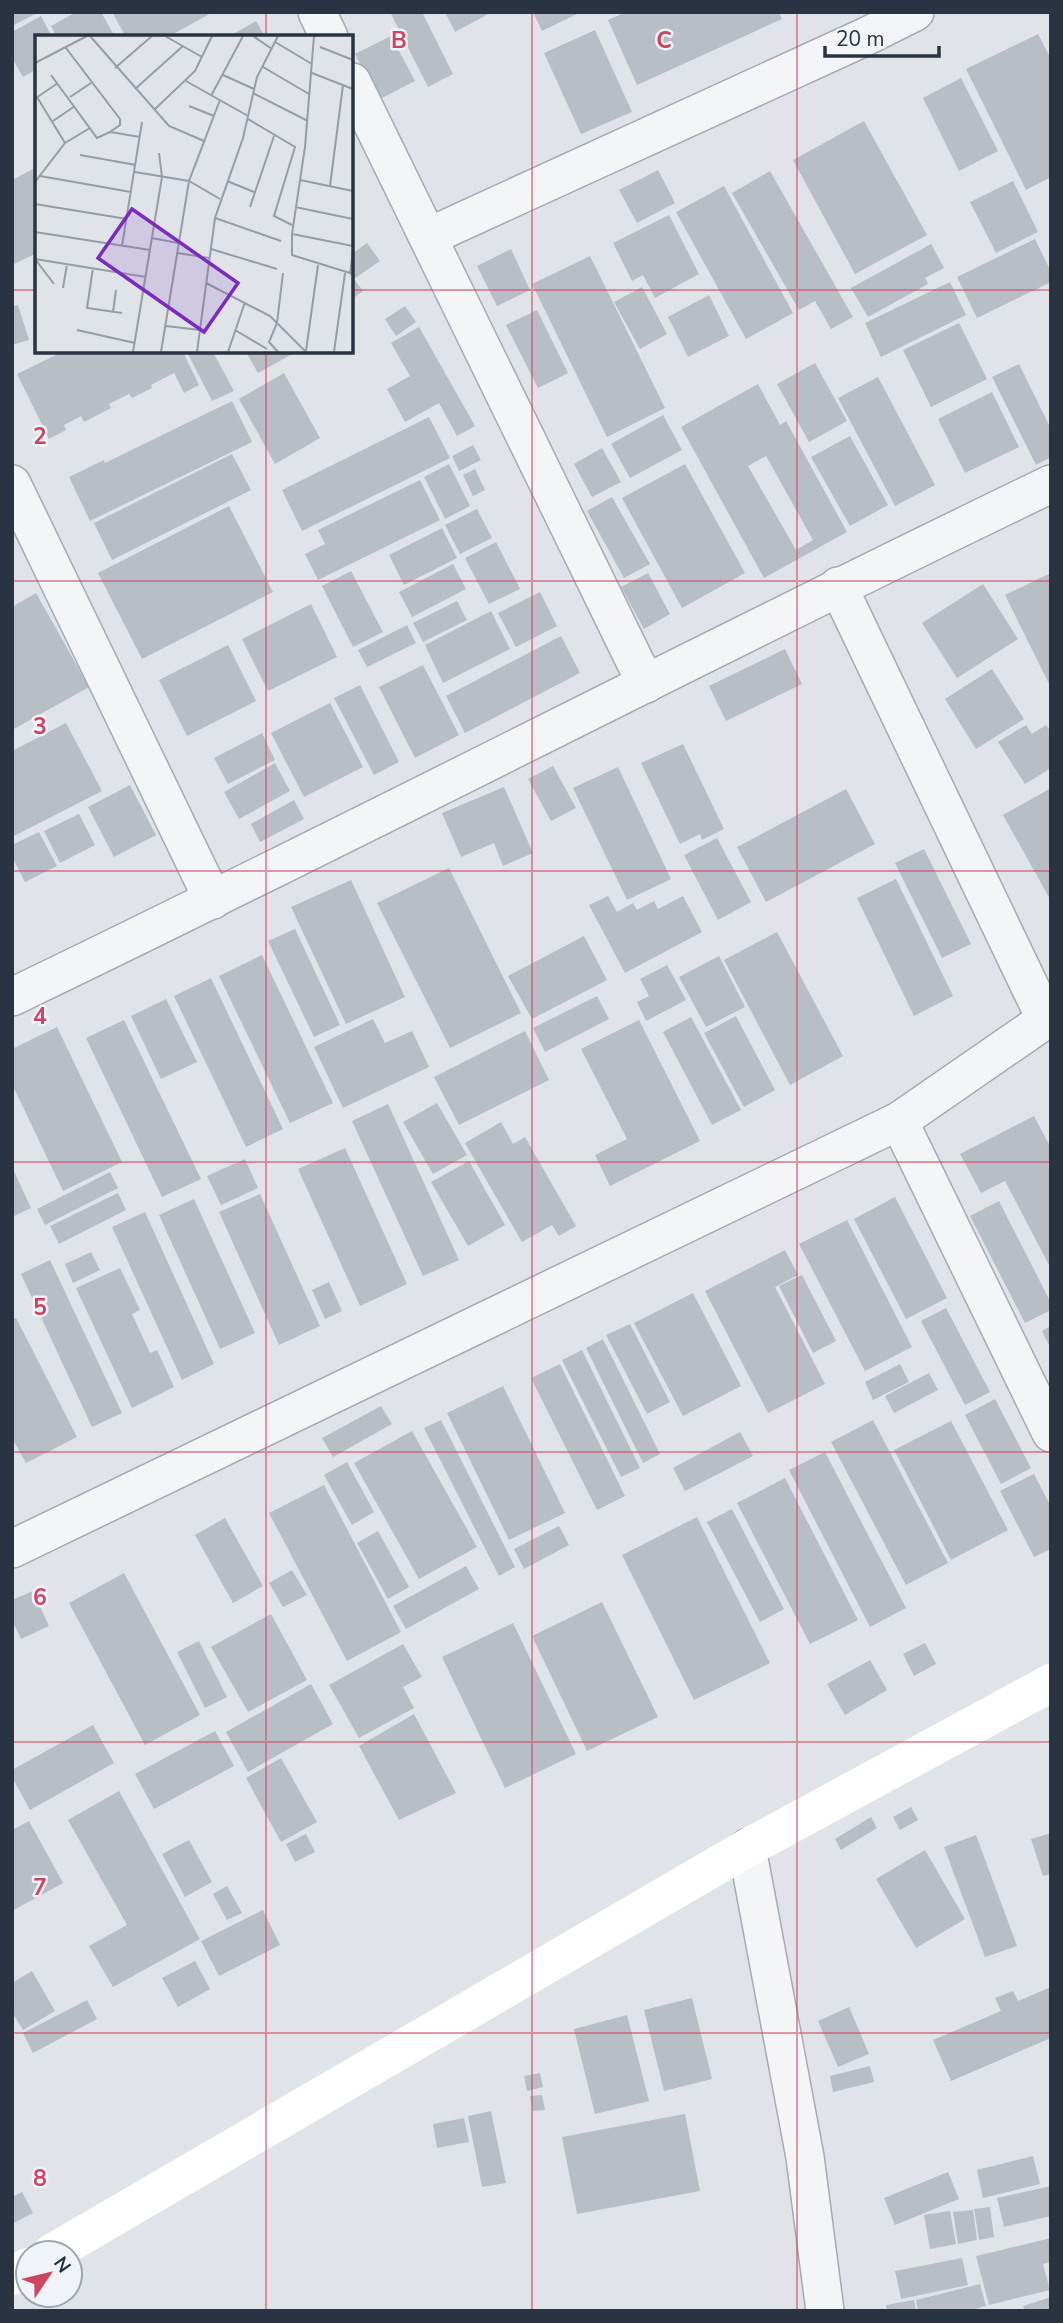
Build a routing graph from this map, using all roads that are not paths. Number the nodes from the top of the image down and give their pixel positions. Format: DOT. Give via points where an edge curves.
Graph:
graph roads {
  1 [pos="317,12"];
  2 [pos="915,12"];
  3 [pos="861,24"];
  4 [pos="329,35"];
  5 [pos="354,86"];
  6 [pos="428,237"];
  7 [pos="12,484"];
  8 [pos="1051,484"];
  9 [pos="838,586"];
  10 [pos="646,684"];
  11 [pos="213,900"];
  12 [pos="12,997"];
  13 [pos="1048,1017"];
  14 [pos="899,1121"];
  15 [pos="1051,1433"];
  16 [pos="12,1549"];
  17 [pos="1051,1683"];
  18 [pos="747,1848"];
  19 [pos="76,2239"];
  20 [pos="825,2311"];
  1 -- 4 [label="street"];
  2 -- 3 [label="street"];
  3 -- 6 [label="street"];
  5 -- 6 [label="street"];
  6 -- 10 [label="street"];
  7 -- 11 [label="street"];
  8 -- 9 [label="street"];
  9 -- 10 [label="street"];
  9 -- 13 [label="street"];
  10 -- 11 [label="street"];
  11 -- 12 [label="street"];
  13 -- 14 [label="street"];
  14 -- 15 [label="street"];
  14 -- 16 [label="street"];
  17 -- 18 [label="main road"];
  18 -- 19 [label="main road"];
  18 -- 20 [label="street" via="805,2157"];
}
